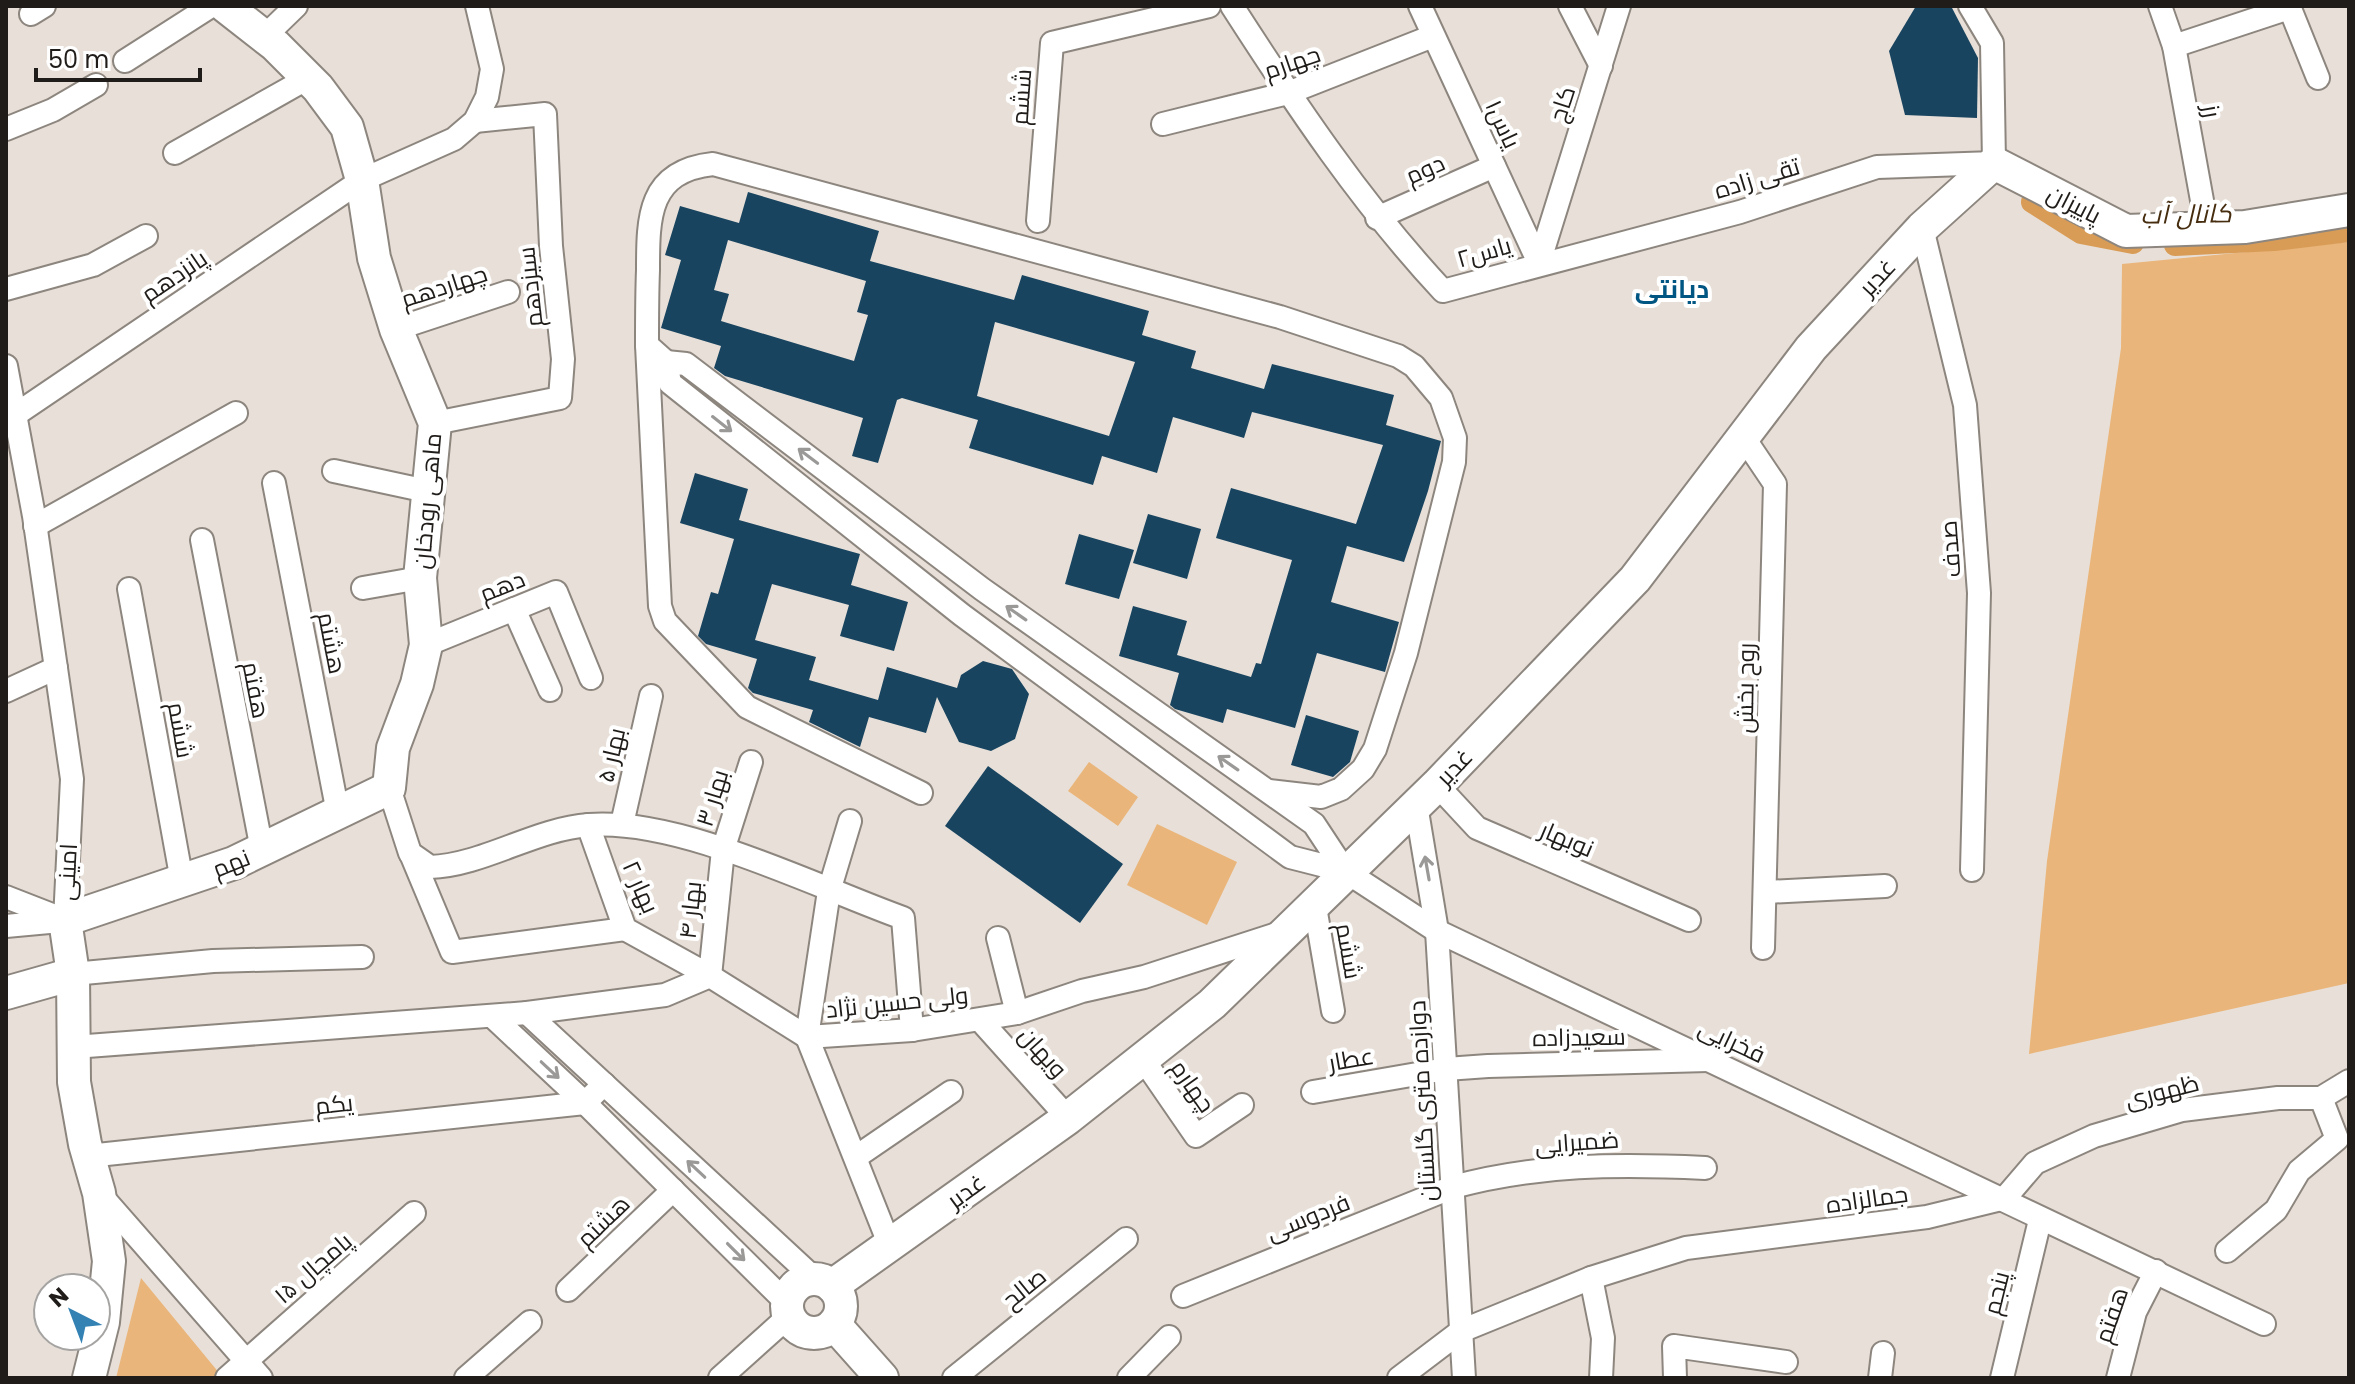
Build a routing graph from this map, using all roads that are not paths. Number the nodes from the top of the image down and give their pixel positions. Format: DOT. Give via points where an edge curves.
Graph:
graph roads {
  1 [pos="211,6"];
  2 [pos="225,6"];
  3 [pos="296,6"];
  4 [pos="477,6"];
  5 [pos="1209,6"];
  6 [pos="1232,6"];
  7 [pos="1420,6"];
  8 [pos="1570,6"];
  9 [pos="1619,6"];
  10 [pos="1970,6"];
  11 [pos="2160,6"];
  12 [pos="2289,7"];
  13 [pos="1433,36"];
  14 [pos="264,37"];
  15 [pos="2174,46"];
  16 [pos="125,61"];
  17 [pos="1601,66"];
  18 [pos="308,78"];
  19 [pos="2318,78"];
  20 [pos="96,85"];
  21 [pos="1288,93"];
  22 [pos="475,121"];
  23 [pos="1163,124"];
  24 [pos="6,129"];
  25 [pos="175,153"];
  26 [pos="1994,163"];
  27 [pos="1494,166"];
  28 [pos="362,180"];
  29 [pos="2349,210"];
  30 [pos="1377,218"];
  31 [pos="1038,221"];
  32 [pos="1922,228"];
  33 [pos="2207,228"];
  34 [pos="146,236"];
  35 [pos="1539,263"];
  36 [pos="6,289"];
  37 [pos="508,292"];
  38 [pos="396,329"];
  39 [pos="647,345"];
  40 [pos="666,362"];
  41 [pos="6,366"];
  42 [pos="236,413"];
  43 [pos="15,415"];
  44 [pos="435,423"];
  45 [pos="1744,438"];
  46 [pos="334,471"];
  47 [pos="274,483"];
  48 [pos="427,491"];
  49 [pos="35,526"];
  50 [pos="202,540"];
  51 [pos="420,578"];
  52 [pos="363,588"];
  53 [pos="129,589"];
  54 [pos="982,589"];
  55 [pos="514,609"];
  56 [pos="962,615"];
  57 [pos="426,645"];
  58 [pos="56,668"];
  59 [pos="591,678"];
  60 [pos="550,690"];
  61 [pos="6,691"];
  62 [pos="651,696"];
  63 [pos="751,762"];
  64 [pos="389,788"];
  65 [pos="1268,791"];
  66 [pos="921,793"];
  67 [pos="1426,795"];
  68 [pos="338,813"];
  69 [pos="850,821"];
  70 [pos="622,824"];
  71 [pos="588,825"];
  72 [pos="262,850"];
  73 [pos="723,850"];
  74 [pos="410,853"];
  75 [pos="1972,870"];
  76 [pos="1345,871"];
  77 [pos="182,881"];
  78 [pos="1885,886"];
  79 [pos="829,891"];
  80 [pos="1766,892"];
  81 [pos="6,897"];
  82 [pos="1314,901"];
  83 [pos="65,920"];
  84 [pos="1689,920"];
  85 [pos="6,926"];
  86 [pos="625,929"];
  87 [pos="1437,931"];
  88 [pos="1283,932"];
  89 [pos="998,938"];
  90 [pos="1763,948"];
  91 [pos="362,957"];
  92 [pos="73,974"];
  93 [pos="710,976"];
  94 [pos="6,993"];
  95 [pos="1333,1011"];
  96 [pos="527,1013"];
  97 [pos="1017,1013"];
  98 [pos="493,1017"];
  99 [pos="980,1020"];
  100 [pos="912,1030"];
  101 [pos="807,1037"];
  102 [pos="74,1047"];
  103 [pos="1143,1059"];
  104 [pos="1713,1060"];
  105 [pos="1446,1069"];
  106 [pos="2349,1081"];
  107 [pos="604,1084"];
  108 [pos="951,1092"];
  109 [pos="1313,1092"];
  110 [pos="2321,1098"];
  111 [pos="585,1103"];
  112 [pos="1242,1105"];
  113 [pos="1068,1118"];
  114 [pos="88,1156"];
  115 [pos="856,1157"];
  116 [pos="1705,1168"];
  117 [pos="1453,1187"];
  118 [pos="673,1190"];
  119 [pos="99,1193"];
  120 [pos="2005,1198"];
  121 [pos="414,1213"];
  122 [pos="2040,1220"];
  123 [pos="1126,1239"];
  124 [pos="890,1246"];
  125 [pos="2227,1251"];
  126 [pos="2156,1271"];
  127 [pos="1591,1278"];
  128 [pos="824,1282"];
  129 [pos="568,1290"];
  130 [pos="1183,1296"];
  131 [pos="788,1310"];
  132 [pos="530,1322"];
  133 [pos="834,1324"];
  134 [pos="2264,1324"];
  135 [pos="1461,1331"];
  136 [pos="1169,1337"];
  137 [pos="1883,1353"];
  138 [pos="246,1361"];
  139 [pos="1786,1362"];
  140 [pos="89,1378"];
  141 [pos="227,1378"];
  142 [pos="261,1378"];
  143 [pos="466,1378"];
  144 [pos="720,1378"];
  145 [pos="882,1378"];
  146 [pos="954,1378"];
  147 [pos="1129,1378"];
  148 [pos="1399,1378"];
  149 [pos="1464,1378"];
  150 [pos="1601,1378"];
  151 [pos="1675,1378"];
  152 [pos="1880,1378"];
  153 [pos="2002,1378"];
  154 [pos="2118,1378"];
  1 -- 16 [label="street"];
  2 -- 14 [label="main road, ماهی رودخان"];
  3 -- 14 [label="street"];
  4 -- 22 [label="street" via="492,69"];
  5 -- 31 [label="street, ششم" via="1052,43"];
  6 -- 21 [label="street"];
  7 -- 13 [label="street, یاس۱"];
  8 -- 17 [label="street"];
  9 -- 17 [label="street, کاج"];
  10 -- 26 [label="street" via="1992,43"];
  11 -- 15 [label="street, رز"];
  12 -- 15 [label="street"];
  12 -- 19 [label="street"];
  13 -- 21 [label="street, چهارم"];
  13 -- 27 [label="street, یاس۱"];
  14 -- 18 [label="main road, ماهی رودخان"];
  15 -- 33 [label="street, رز"];
  17 -- 35 [label="street, کاج"];
  18 -- 25 [label="street"];
  18 -- 28 [label="main road, ماهی رودخان" via="347,127"];
  20 -- 24 [label="street"];
  21 -- 23 [label="street, چهارم"];
  21 -- 30 [label="street"];
  22 -- 28 [label="street, پانزدهم" via="454,139"];
  22 -- 44 [label="street, سیزدهم" via="545,114 563,359 560,398"];
  26 -- 32 [label="main road, غدیر"];
  26 -- 33 [label="main road, پاییزان" via="2126,231"];
  26 -- 35 [label="street, تقی زاده" via="1877,167 1740,212"];
  27 -- 30 [label="street, دوم"];
  27 -- 35 [label="street, یاس۱"];
  28 -- 38 [label="main road, ماهی رودخان" via="374,258"];
  28 -- 43 [label="street, پانزدهم"];
  29 -- 33 [label="main road, پاییزان"];
  30 -- 35 [label="street, یاس۲" via="1443,291"];
  32 -- 45 [label="main road, غدیر" via="1811,348"];
  32 -- 75 [label="street, صدف" via="1965,405 1976,546"];
  34 -- 36 [label="street" via="93,265"];
  37 -- 38 [label="street, چهاردهم"];
  38 -- 44 [label="main road, ماهی رودخان"];
  39 -- 40 [label="street"];
  39 -- 65 [label="street" via="648,220 654,200 680,173 713,164 1280,317 1414,366 1449,416 1454,462 1406,653 1375,749 1341,789 1321,797"];
  39 -- 66 [label="street" via="660,606 665,621 747,707"];
  54 -- 40 [label="street, one-way" via="686,364"];
  40 -- 56 [label="street, one-way" via="670,383"];
  41 -- 43 [label="street, امینی"];
  42 -- 49 [label="street"];
  43 -- 49 [label="street, امینی"];
  44 -- 48 [label="main road, ماهی رودخان"];
  45 -- 67 [label="main road, غدیر" via="1635,579"];
  45 -- 80 [label="street, روح بخش" via="1775,484"];
  46 -- 48 [label="street"];
  47 -- 68 [label="street, هشتم"];
  48 -- 51 [label="main road, ماهی رودخان"];
  49 -- 58 [label="street, امینی"];
  50 -- 72 [label="street, هفتم"];
  51 -- 52 [label="street"];
  51 -- 57 [label="main road, ماهی رودخان"];
  53 -- 77 [label="street, ششم"];
  54 -- 56 [label="street"];
  65 -- 54 [label="street, one-way"];
  55 -- 57 [label="street, دهم"];
  55 -- 59 [label="street, دهم" via="556,592"];
  55 -- 60 [label="street"];
  56 -- 76 [label="street" via="1290,857"];
  57 -- 64 [label="main road, ماهی رودخان" via="393,748"];
  58 -- 61 [label="street"];
  58 -- 83 [label="street, امینی" via="72,779"];
  62 -- 70 [label="street, بهار ۵"];
  63 -- 73 [label="street, بهار ۳"];
  64 -- 68 [label="main road, نهم"];
  64 -- 74 [label="street, ماهی رودخان"];
  65 -- 76 [label="street" via="1314,824"];
  67 -- 76 [label="main road, غدیر"];
  67 -- 84 [label="street, نوبهار" via="1477,828"];
  87 -- 67 [label="street, دوازده متری گلستان, one-way"];
  68 -- 72 [label="main road, نهم"];
  69 -- 79 [label="street"];
  70 -- 71 [label="street"];
  70 -- 73 [label="street"];
  71 -- 74 [label="street" via="558,829 444,866 430,867"];
  71 -- 86 [label="street, بهار ۲"];
  72 -- 77 [label="main road, نهم"];
  73 -- 79 [label="street"];
  73 -- 93 [label="street, بهار ۴"];
  74 -- 86 [label="street, ماهی رودخان" via="452,952"];
  76 -- 82 [label="main road, غدیر"];
  76 -- 87 [label="street"];
  77 -- 83 [label="main road, نهم"];
  78 -- 80 [label="street"];
  79 -- 100 [label="street" via="903,918"];
  79 -- 101 [label="street"];
  80 -- 90 [label="street, روح بخش"];
  81 -- 83 [label="street"];
  82 -- 88 [label="main road, غدیر"];
  82 -- 95 [label="street, ششم"];
  83 -- 85 [label="street"];
  83 -- 92 [label="main road, امینی"];
  86 -- 93 [label="street, بهار ۲"];
  87 -- 104 [label="street, فخرایی"];
  87 -- 105 [label="street, دوازده متری گلستان"];
  88 -- 97 [label="street, ولی حسین نژاد"];
  88 -- 103 [label="main road, غدیر" via="1212,1004"];
  89 -- 97 [label="street"];
  91 -- 92 [label="street" via="213,961"];
  92 -- 94 [label="main road"];
  92 -- 102 [label="main road, امینی"];
  93 -- 96 [label="street" via="665,995"];
  93 -- 101 [label="street, ولی حسین نژاد"];
  96 -- 98 [label="street"];
  96 -- 107 [label="street"];
  97 -- 99 [label="street, ولی حسین نژاد"];
  98 -- 102 [label="street"];
  98 -- 111 [label="street, one-way"];
  99 -- 100 [label="street, ولی حسین نژاد"];
  99 -- 113 [label="street, ویهان"];
  100 -- 101 [label="street, ولی حسین نژاد"];
  101 -- 115 [label="street"];
  102 -- 114 [label="main road, امینی" via="74,1082"];
  103 -- 112 [label="street, چهارم" via="1196,1136"];
  103 -- 113 [label="main road, غدیر"];
  104 -- 105 [label="street, سعیدزاده"];
  104 -- 120 [label="street, فخرایی"];
  105 -- 109 [label="street, عطار"];
  105 -- 117 [label="street, دوازده متری گلستان"];
  106 -- 110 [label="street, ظهوری"];
  107 -- 111 [label="street"];
  128 -- 107 [label="street, one-way"];
  108 -- 115 [label="street"];
  110 -- 120 [label="street, ظهوری" via="2182,1110 2094,1136 2035,1163"];
  110 -- 125 [label="street" via="2337,1139 2299,1171 2276,1210"];
  111 -- 114 [label="street, یکم"];
  111 -- 118 [label="street"];
  113 -- 124 [label="main road, غدیر"];
  114 -- 119 [label="main road, امینی"];
  115 -- 124 [label="street"];
  116 -- 117 [label="street, ضمیرایی" via="1577,1164"];
  117 -- 130 [label="street, فردوسی"];
  117 -- 135 [label="street, دوازده متری گلستان"];
  118 -- 129 [label="street, هشتم"];
  118 -- 131 [label="street, one-way"];
  119 -- 138 [label="street"];
  119 -- 140 [label="main road, امینی" via="109,1261 103,1322"];
  120 -- 122 [label="street"];
  120 -- 127 [label="street, جمالزاده" via="1927,1217 1686,1248"];
  121 -- 138 [label="street, پامچال ۱۵"];
  122 -- 126 [label="street"];
  122 -- 153 [label="street, پنجم"];
  123 -- 146 [label="street, صالح"];
  124 -- 128 [label="main road, غدیر"];
  126 -- 134 [label="street"];
  126 -- 154 [label="street, هفتم" via="2135,1312"];
  127 -- 135 [label="street, جمالزاده"];
  127 -- 150 [label="street" via="1603,1338"];
  128 -- 131 [label="main road" via="802,1282 792,1291"];
  128 -- 133 [label="main road" via="841,1305"];
  131 -- 133 [label="main road" via="797,1327 810,1333"];
  131 -- 144 [label="street"];
  132 -- 143 [label="street"];
  133 -- 145 [label="main road"];
  135 -- 148 [label="street, جمالزاده"];
  135 -- 149 [label="street, دوازده متری گلستان"];
  136 -- 147 [label="street"];
  137 -- 152 [label="street"];
  138 -- 141 [label="street, پامچال ۱۵"];
  138 -- 142 [label="street"];
  139 -- 151 [label="street" via="1674,1346"];
}
